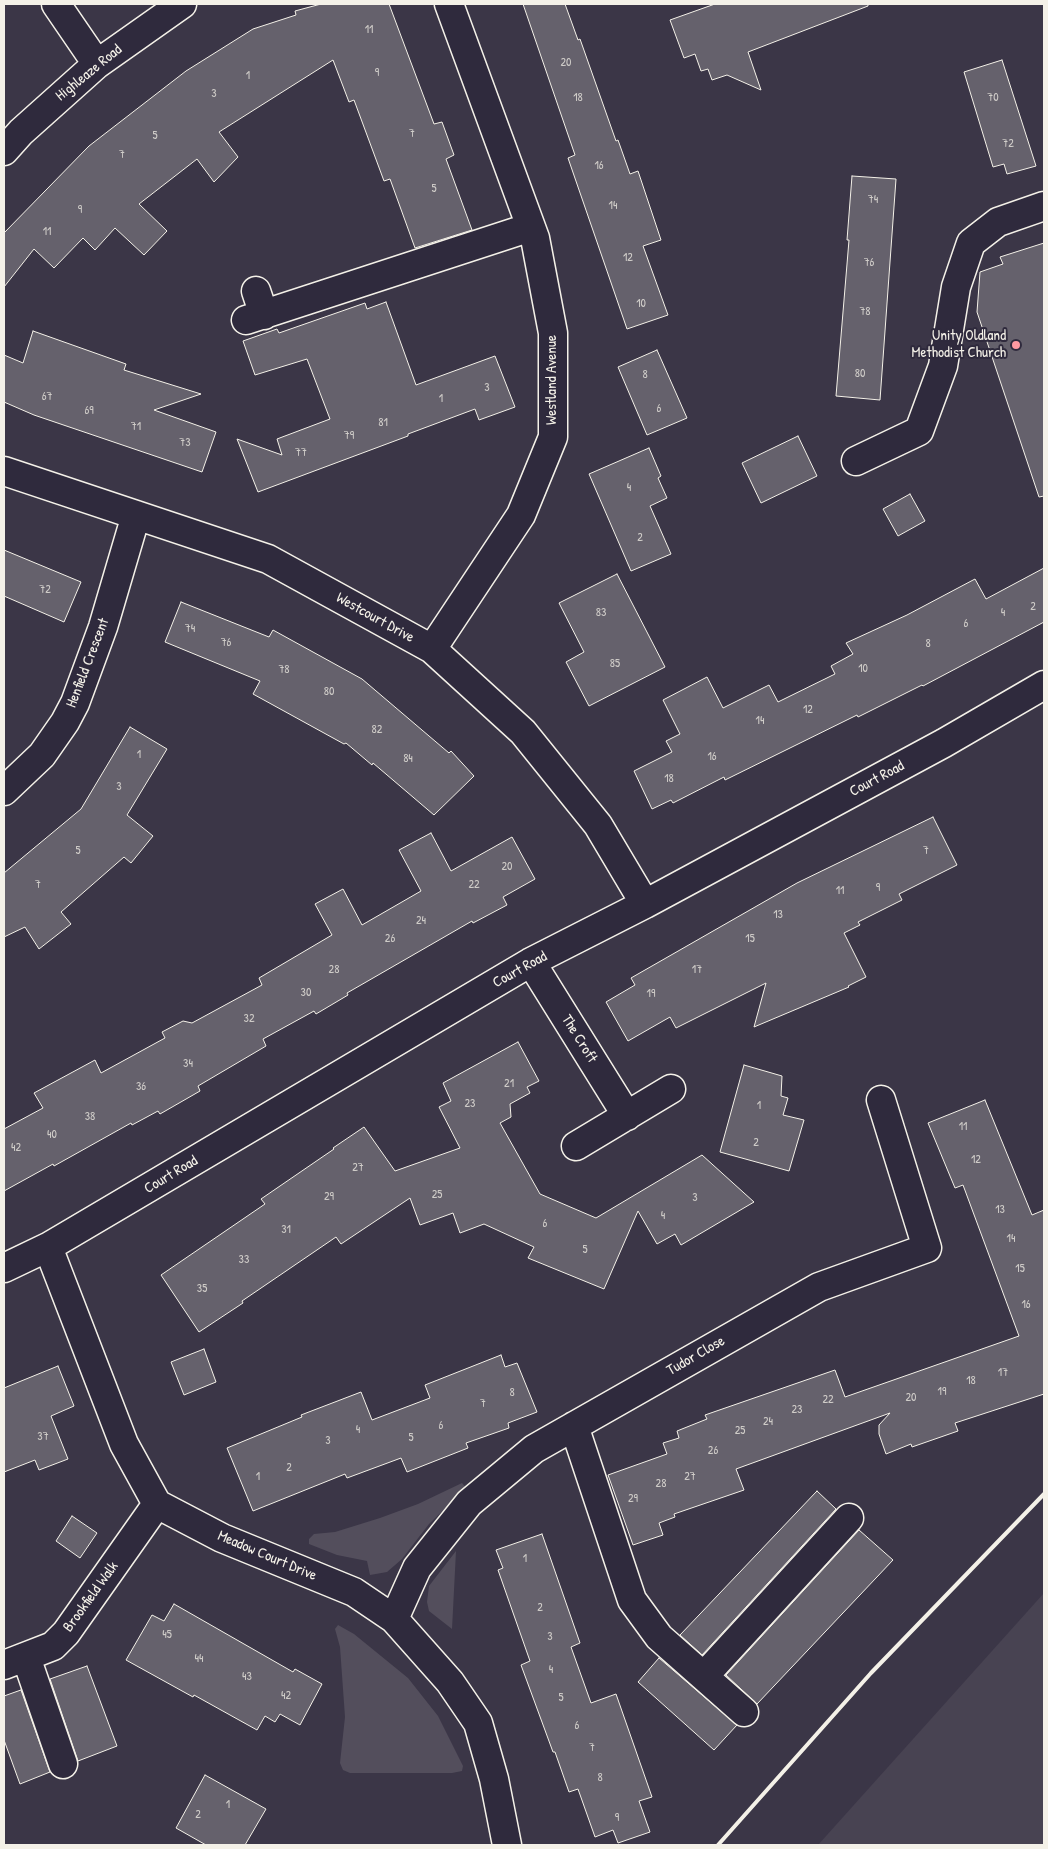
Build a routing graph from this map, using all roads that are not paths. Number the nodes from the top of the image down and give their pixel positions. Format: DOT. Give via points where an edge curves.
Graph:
graph roads {
  1 [pos="56,4"];
  2 [pos="182,4"];
  3 [pos="449,4"];
  4 [pos="97,64"];
  5 [pos="4,151"];
  6 [pos="1044,206"];
  7 [pos="531,227"];
  8 [pos="255,309"];
  9 [pos="856,461"];
  10 [pos="4,471"];
  11 [pos="136,515"];
  12 [pos="432,649"];
  13 [pos="1044,686"];
  14 [pos="4,790"];
  15 [pos="646,904"];
  16 [pos="531,962"];
  17 [pos="671,1089"];
  18 [pos="881,1100"];
  19 [pos="628,1116"];
  20 [pos="576,1146"];
  21 [pos="48,1247"];
  22 [pos="4,1268"];
  23 [pos="574,1426"];
  24 [pos="157,1504"];
  25 [pos="849,1518"];
  26 [pos="394,1619"];
  27 [pos="15,1661"];
  28 [pos="704,1676"];
  29 [pos="744,1712"];
  30 [pos="63,1764"];
  31 [pos="507,1845"];
  1 -- 4 [label="street"];
  2 -- 4 [label="street, Highleaze Road"];
  3 -- 7 [label="street, Westland Avenue"];
  4 -- 5 [label="street, Highleaze Road"];
  6 -- 9 [label="street" via="998,222 971,243 956,287 943,366 919,431"];
  7 -- 8 [label="street"];
  7 -- 12 [label="street, Westland Avenue" via="553,333 553,437 521,515"];
  10 -- 11 [label="street, Westcourt Drive"];
  11 -- 12 [label="street, Westcourt Drive" via="268,559"];
  11 -- 14 [label="street, Henfield Crescent" via="104,627 75,703 42,755"];
  12 -- 15 [label="street, Westcourt Drive" via="524,732 598,825"];
  13 -- 15 [label="street, Court Road"];
  15 -- 16 [label="street, Court Road"];
  16 -- 19 [label="street, The Croft"];
  16 -- 21 [label="street, Court Road"];
  17 -- 19 [label="street"];
  18 -- 23 [label="street, Tudor Close" via="927,1248 820,1287"];
  19 -- 20 [label="street"];
  21 -- 22 [label="street, Court Road"];
  21 -- 24 [label="street" via="124,1444"];
  23 -- 26 [label="street, Tudor Close" via="534,1449 469,1503 417,1568"];
  23 -- 28 [label="street" via="632,1600 659,1637"];
  24 -- 26 [label="street, Meadow Court Drive" via="222,1538 354,1592"];
  24 -- 27 [label="street, Brookfield Walk" via="66,1633 53,1646"];
  25 -- 28 [label="street"];
  26 -- 31 [label="street, Meadow Court Drive" via="450,1682 478,1723 494,1778"];
  27 -- 30 [label="street"];
  28 -- 29 [label="street"];
}
